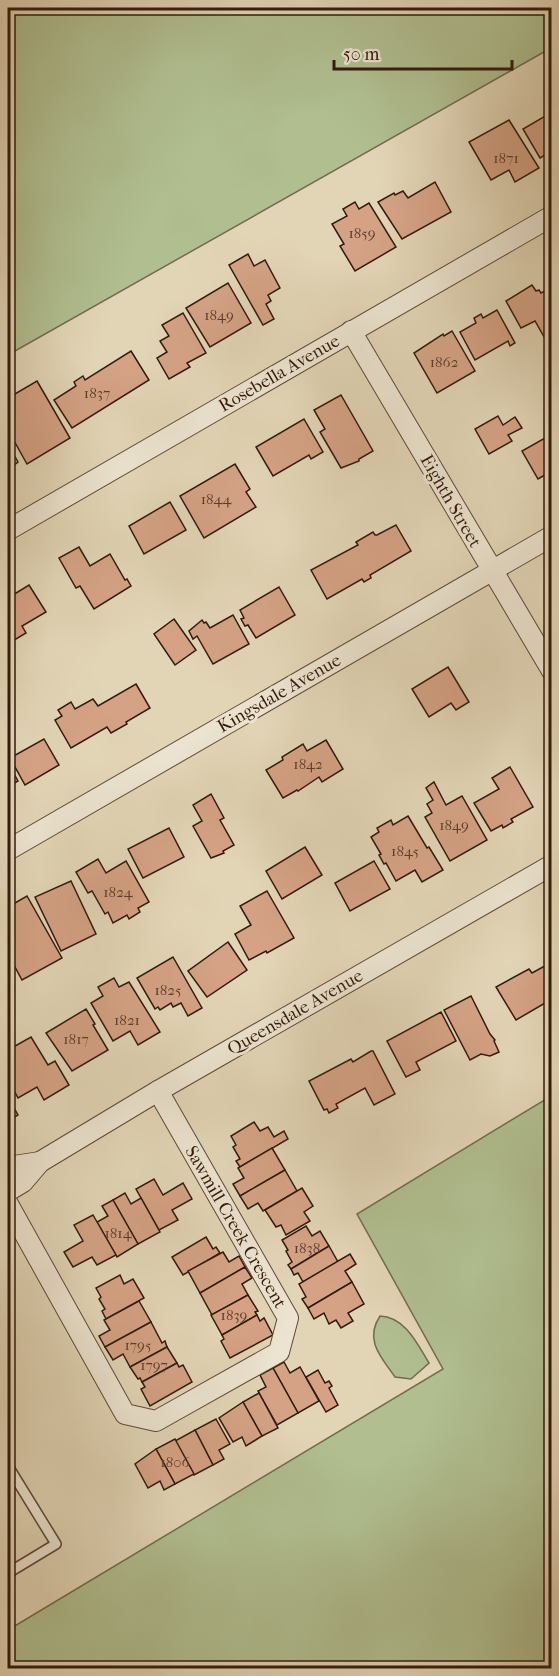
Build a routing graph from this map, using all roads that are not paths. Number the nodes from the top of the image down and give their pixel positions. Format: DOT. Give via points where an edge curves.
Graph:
graph roads {
  1 [pos="552,216"];
  2 [pos="351,331"];
  3 [pos="8,530"];
  4 [pos="552,536"];
  5 [pos="491,571"];
  6 [pos="552,671"];
  7 [pos="8,850"];
  8 [pos="552,865"];
  9 [pos="158,1091"];
  10 [pos="40,1162"];
  11 [pos="8,1170"];
  12 [pos="8,1191"];
  13 [pos="8,1204"];
  14 [pos="8,1466"];
  15 [pos="8,1573"];
  1 -- 2 [label="street, Rosebella Avenue"];
  2 -- 3 [label="street, Rosebella Avenue"];
  2 -- 5 [label="street, Eighth Street"];
  4 -- 5 [label="street, Kingsdale Avenue"];
  5 -- 6 [label="street, Eighth Street"];
  5 -- 7 [label="street, Kingsdale Avenue"];
  8 -- 9 [label="street, Queensdale Avenue"];
  9 -- 10 [label="street, Queensdale Avenue"];
  9 -- 13 [label="street, Sawmill Creek Crescent" via="288,1318 279,1352 156,1421 125,1414"];
  10 -- 11 [label="street, Queensdale Avenue"];
  10 -- 12 [label="street, Queensdale Avenue" via="23,1182"];
  14 -- 15 [label="lane" via="56,1544"];
}
